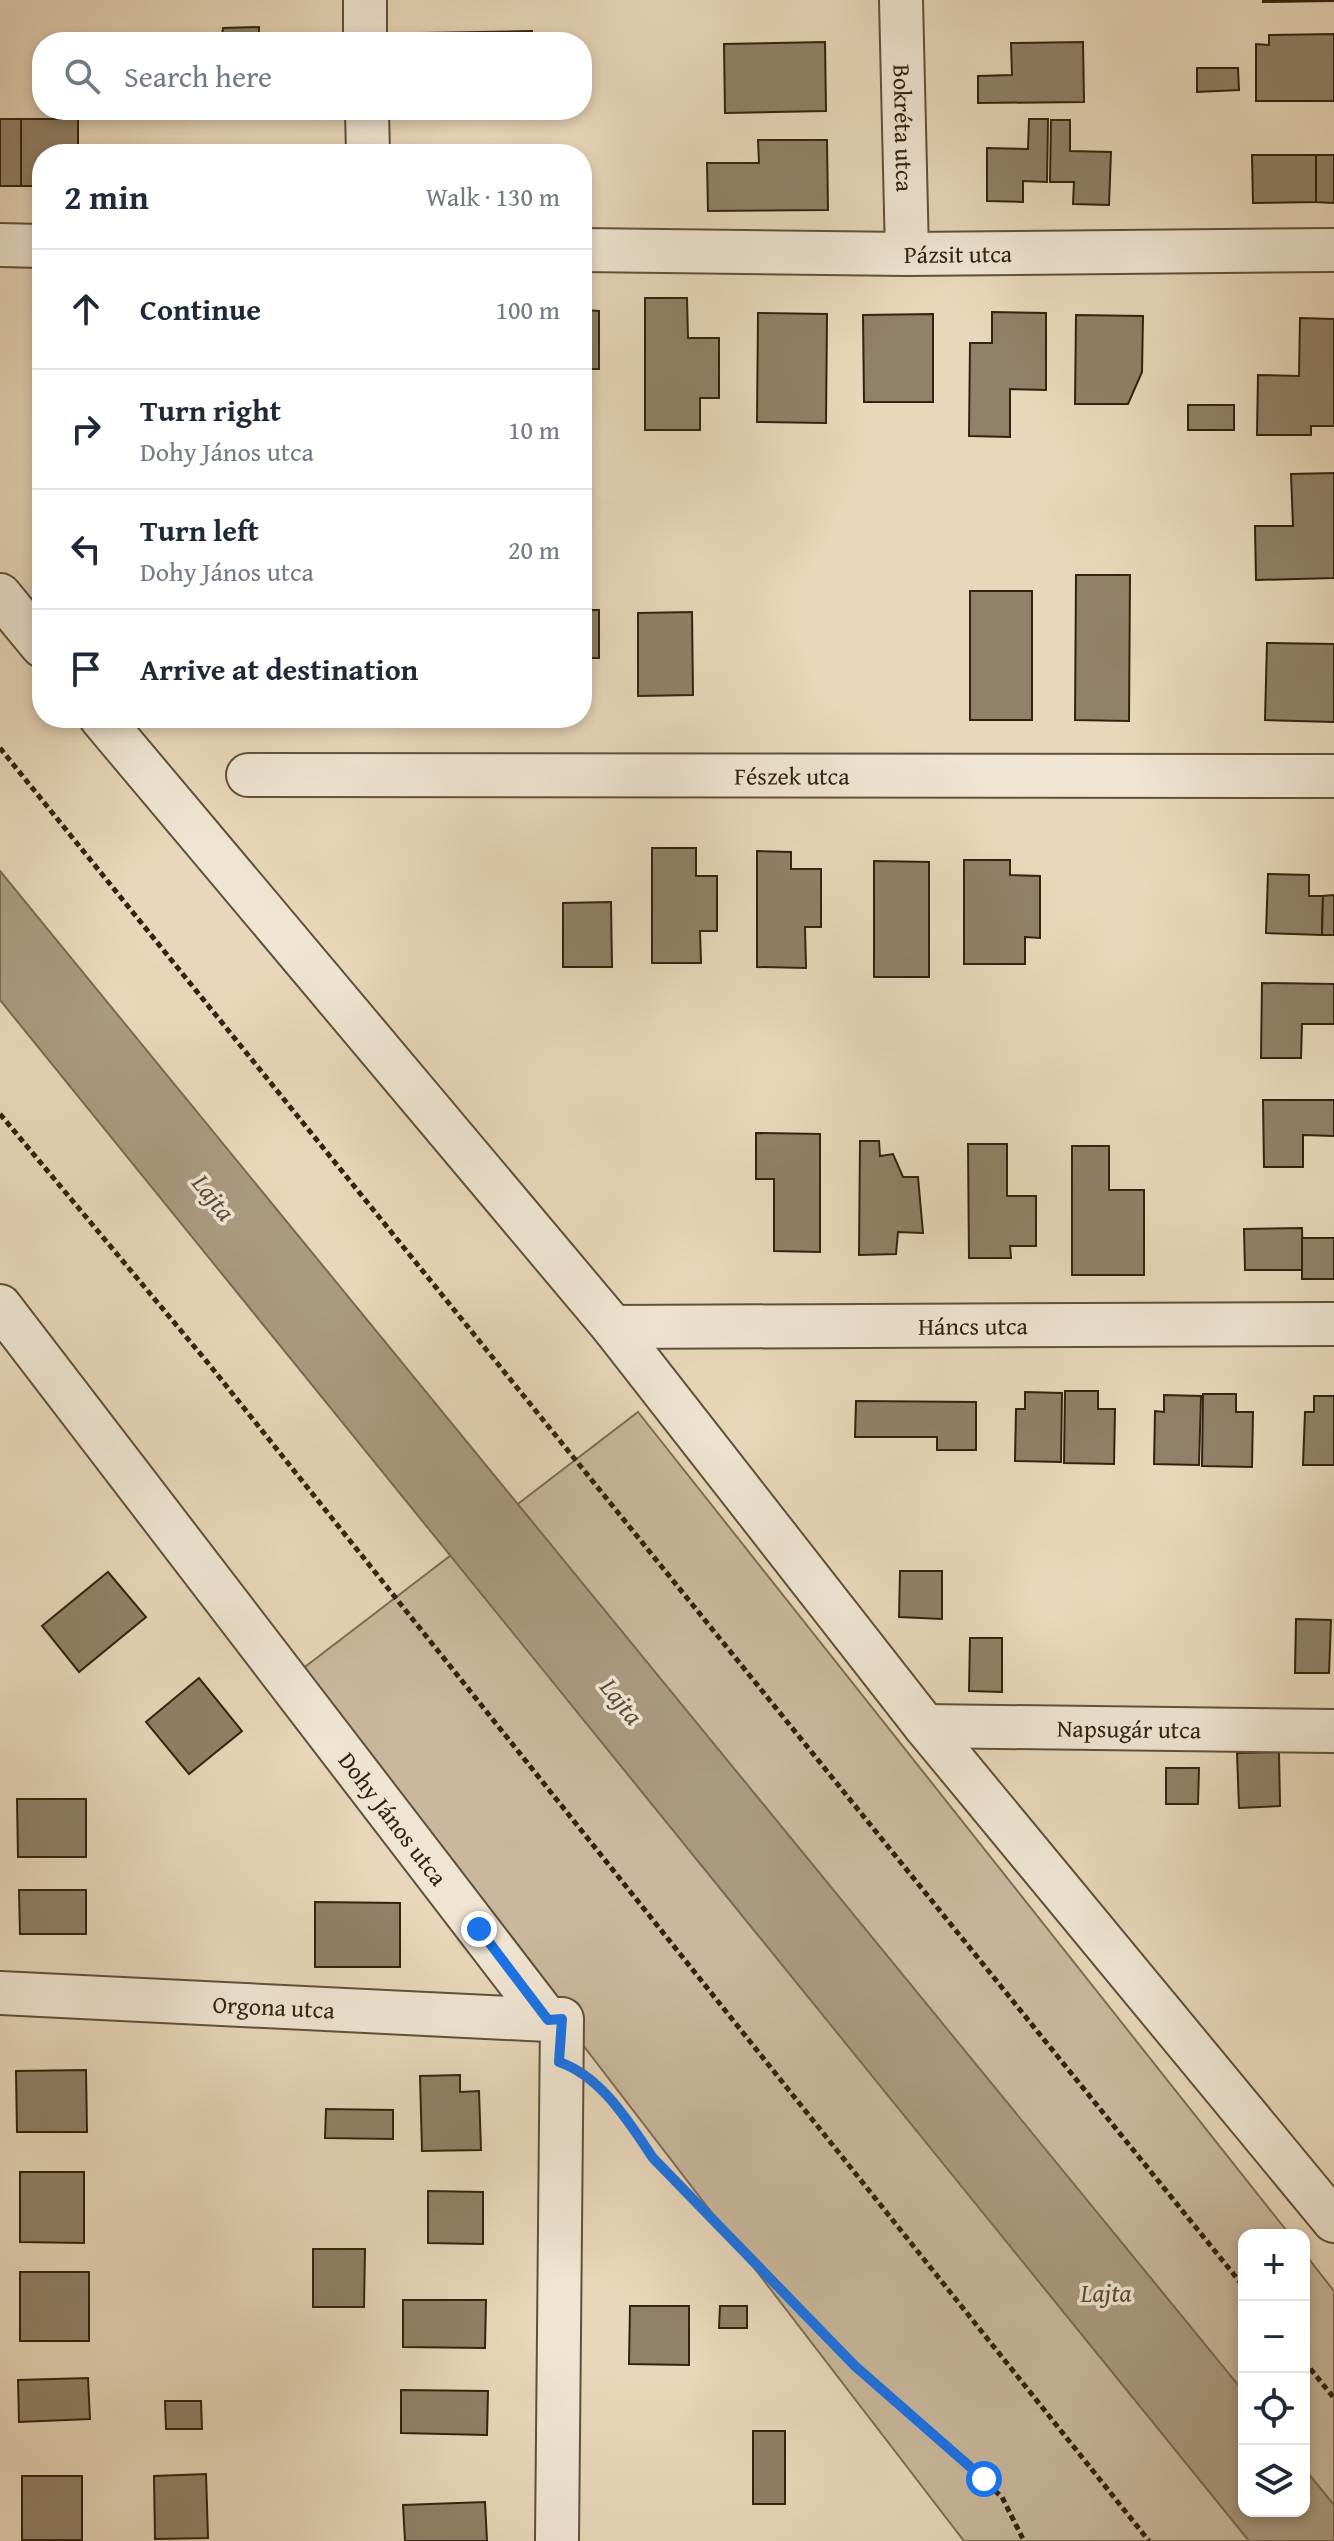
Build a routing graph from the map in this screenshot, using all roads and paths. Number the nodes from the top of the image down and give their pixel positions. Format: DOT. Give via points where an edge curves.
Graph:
graph roads {
  1 [pos="365,0"];
  2 [pos="901,0"];
  3 [pos="365,32"];
  4 [pos="367,120"];
  5 [pos="368,144"];
  6 [pos="0,245"];
  7 [pos="32,246"];
  8 [pos="592,250"];
  9 [pos="1334,250"];
  10 [pos="907,254"];
  11 [pos="0,595"];
  12 [pos="32,634"];
  13 [pos="109,728"];
  14 [pos="0,748"];
  15 [pos="248,775"];
  16 [pos="1334,776"];
  17 [pos="0,1114"];
  18 [pos="0,1306"];
  19 [pos="1334,1324"];
  20 [pos="613,1327"];
  21 [pos="925,1726"];
  22 [pos="1334,1731"];
  23 [pos="0,1993"];
  24 [pos="548,2020"];
  25 [pos="559,2062"];
  26 [pos="1320,2187"];
  27 [pos="1334,2221"];
  28 [pos="1238,2280"];
  29 [pos="1310,2368"];
  30 [pos="1334,2398"];
  31 [pos="557,2541"];
  32 [pos="1024,2541"];
  33 [pos="1149,2541"];
  1 -- 3 [label="street"];
  2 -- 10 [label="street, Bokréta utca"];
  4 -- 5 [label="street"];
  6 -- 7 [label="street"];
  8 -- 10 [label="street, Pázsit utca"];
  9 -- 10 [label="street, Pázsit utca"];
  11 -- 12 [label="street"];
  13 -- 20 [label="street"];
  14 -- 28 [label="path"];
  15 -- 16 [label="street, Fészek utca"];
  17 -- 33 [label="path" via="208,1363"];
  18 -- 24 [label="street, Dohy János utca"];
  19 -- 20 [label="street, Háncs utca"];
  20 -- 21 [label="street"];
  21 -- 22 [label="street, Napsugár utca"];
  21 -- 26 [label="street"];
  23 -- 24 [label="street, Orgona utca"];
  24 -- 25 [label="street, Dohy János utca" via="562,2019"];
  25 -- 31 [label="street, Dohy János utca"];
  25 -- 32 [label="path" via="581,2069 653,2158 855,2366 1002,2497"];
  26 -- 27 [label="street"];
  29 -- 30 [label="path"];
}
